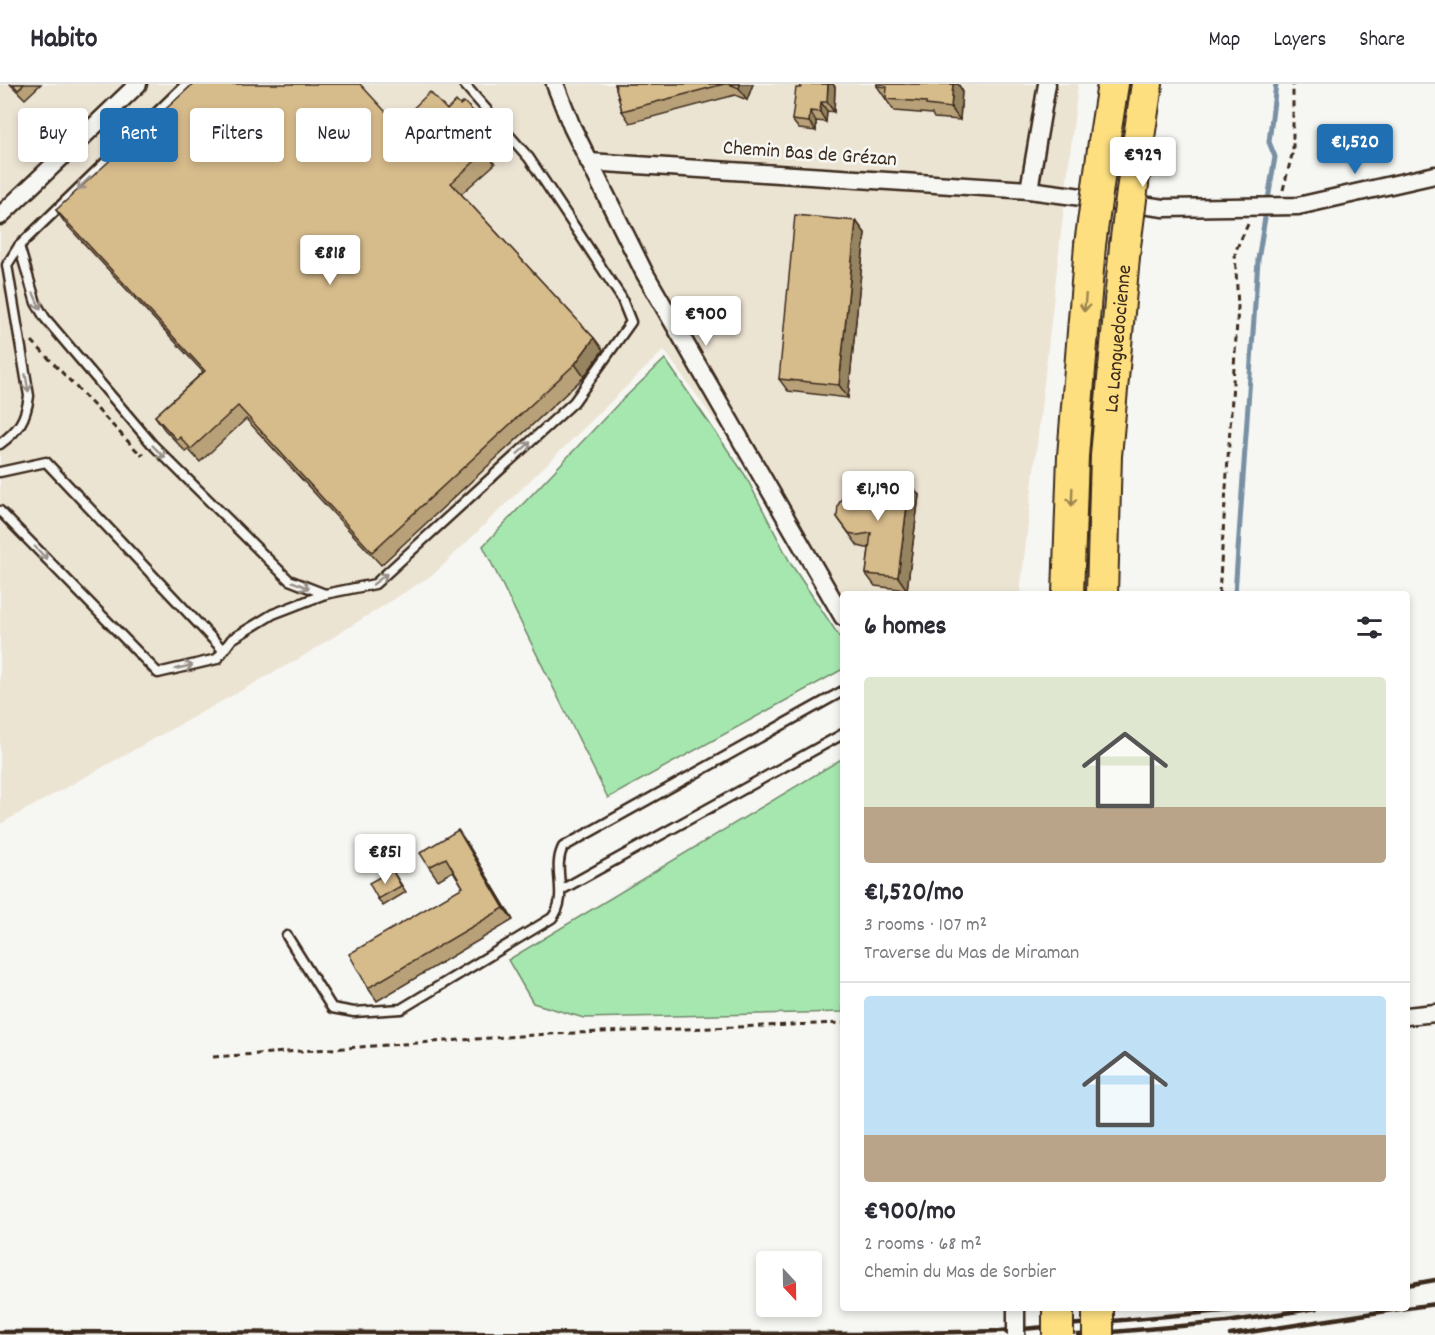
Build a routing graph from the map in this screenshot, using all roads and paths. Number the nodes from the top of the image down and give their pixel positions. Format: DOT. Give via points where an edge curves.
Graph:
graph roads {
  1 [pos="138,84"];
  2 [pos="186,84"];
  3 [pos="464,84"];
  4 [pos="555,84"];
  5 [pos="1047,84"];
  6 [pos="1113,84"];
  7 [pos="1147,84"];
  8 [pos="1293,84"];
  9 [pos="589,162"];
  10 [pos="1435,175"];
  11 [pos="1029,189"];
  12 [pos="1279,206"];
  13 [pos="1256,207"];
  14 [pos="0,216"];
  15 [pos="19,246"];
  16 [pos="26,336"];
  17 [pos="0,444"];
  18 [pos="145,452"];
  19 [pos="0,472"];
  20 [pos="0,511"];
  21 [pos="1068,591"];
  22 [pos="1102,591"];
  23 [pos="1219,591"];
  24 [pos="325,594"];
  25 [pos="840,612"];
  26 [pos="223,650"];
  27 [pos="840,693"];
  28 [pos="840,736"];
  29 [pos="561,890"];
  30 [pos="287,936"];
  31 [pos="1435,1013"];
  32 [pos="1410,1016"];
  33 [pos="840,1023"];
  34 [pos="213,1057"];
  35 [pos="1016,1311"];
  36 [pos="1058,1311"];
  37 [pos="1098,1311"];
  38 [pos="1016,1335"];
  39 [pos="1058,1335"];
  40 [pos="1098,1335"];
  1 -- 14 [label="street"];
  2 -- 15 [label="lane, one-way"];
  24 -- 3 [label="lane, one-way" via="375,584 574,402 631,322 621,297 529,158"];
  4 -- 9 [label="street"];
  5 -- 11 [label="street"];
  6 -- 21 [label="highway, La Languedocienne, one-way, bridge" via="1090,245 1073,456"];
  7 -- 22 [label="highway, La Languedocienne, bridge" via="1125,246 1106,456"];
  8 -- 12 [label="path" via="1293,151"];
  9 -- 11 [label="street, Chemin Bas de Grézan"];
  9 -- 25 [label="street" via="653,289"];
  10 -- 12 [label="street, Chemin Bas de Grézan" via="1298,206"];
  11 -- 13 [label="street, Chemin Bas de Grézan" via="1164,208"];
  12 -- 13 [label="street, Chemin Bas de Grézan"];
  13 -- 23 [label="path" via="1235,252 1238,307"];
  15 -- 17 [label="lane, one-way" via="7,265 29,396 27,413 19,429"];
  15 -- 24 [label="lane, one-way" via="36,303 45,318 152,444 289,580"];
  16 -- 18 [label="path" via="141,455"];
  19 -- 26 [label="lane" via="46,462"];
  20 -- 26 [label="lane, one-way" via="158,673 217,659"];
  24 -- 26 [label="lane" via="273,614 232,639"];
  27 -- 29 [label="lane" via="563,847 559,864"];
  28 -- 29 [label="lane"];
  29 -- 30 [label="lane" via="560,909 552,918 401,1009 354,1012 332,1008"];
  31 -- 32 [label="street"];
  33 -- 34 [label="path" via="549,1034"];
  35 -- 38 [label="street, bridge"];
  36 -- 39 [label="highway, bridge"];
  37 -- 40 [label="highway, bridge"];
}
